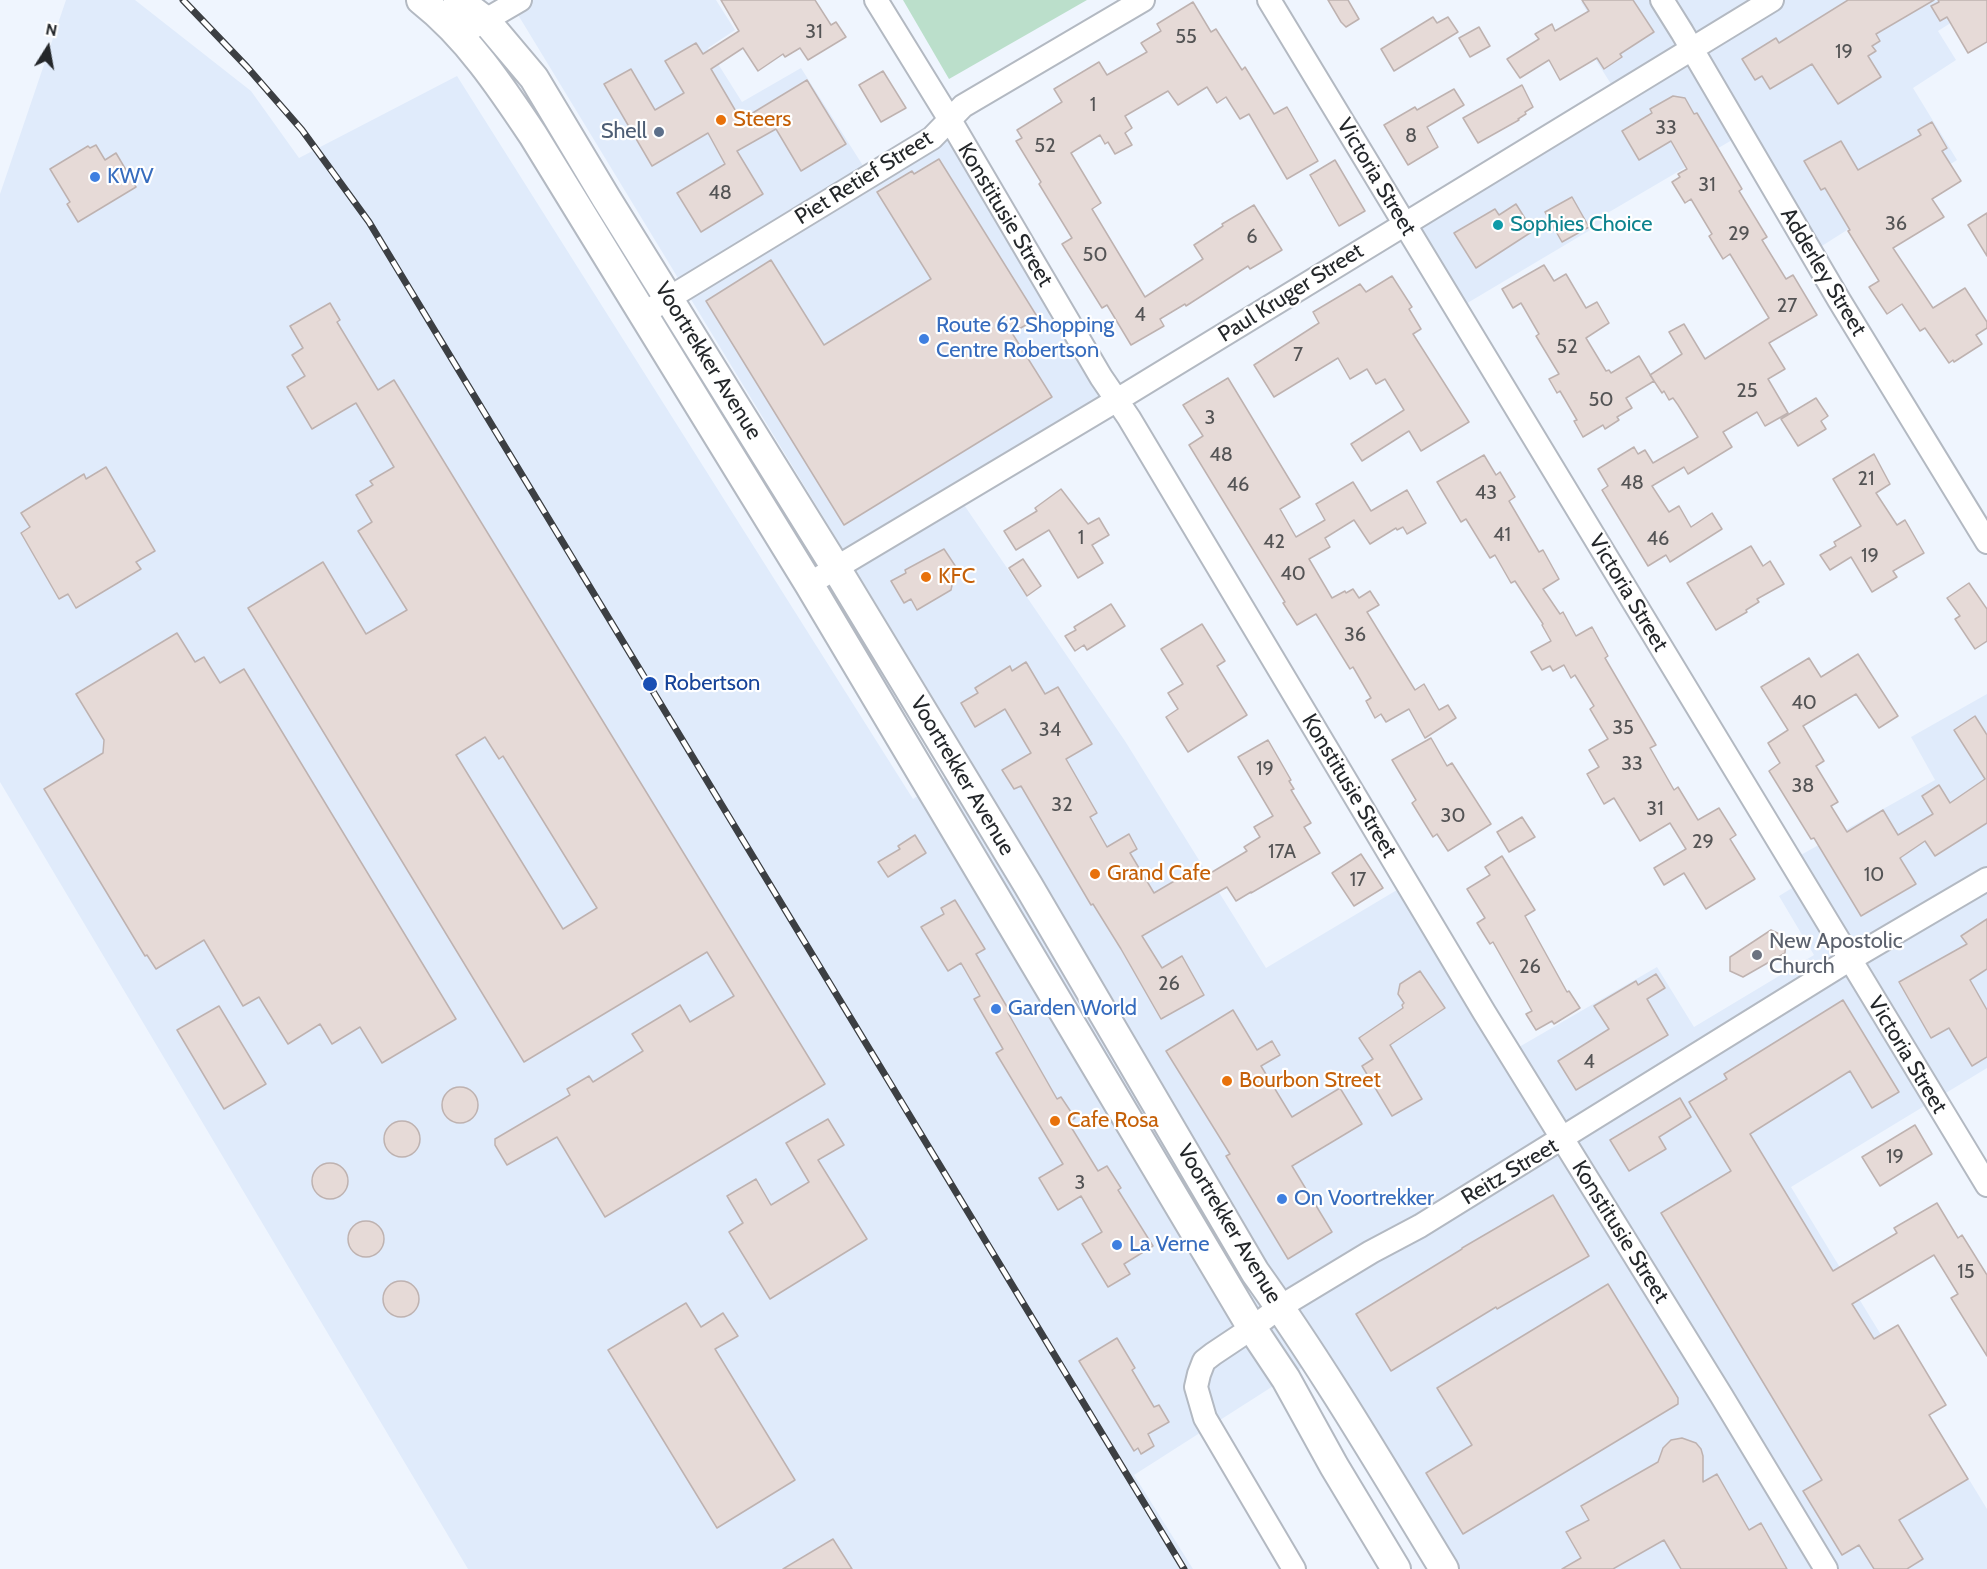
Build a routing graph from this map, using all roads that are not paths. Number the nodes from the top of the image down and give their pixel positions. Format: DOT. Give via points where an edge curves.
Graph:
graph roads {
  1 [pos="421,0"];
  2 [pos="458,0"];
  3 [pos="519,0"];
  4 [pos="876,0"];
  5 [pos="1143,0"];
  6 [pos="1269,0"];
  7 [pos="1662,0"];
  8 [pos="1772,0"];
  9 [pos="486,21"];
  10 [pos="460,35"];
  11 [pos="1691,48"];
  12 [pos="950,120"];
  13 [pos="1403,224"];
  14 [pos="669,298"];
  15 [pos="642,314"];
  16 [pos="1116,400"];
  17 [pos="1987,542"];
  18 [pos="836,568"];
  19 [pos="808,584"];
  20 [pos="1987,879"];
  21 [pos="1849,960"];
  22 [pos="1563,1140"];
  23 [pos="1987,1185"];
  24 [pos="1280,1307"];
  25 [pos="1252,1328"];
  26 [pos="1383,1470"];
  27 [pos="1348,1488"];
  28 [pos="1294,1569"];
  29 [pos="1396,1569"];
  30 [pos="1444,1569"];
  31 [pos="1826,1569"];
  1 -- 10 [label="main road, Voortrekker Avenue"];
  2 -- 9 [label="main road, Voortrekker Avenue"];
  3 -- 9 [label="street"];
  4 -- 12 [label="street, Konstitusie Street"];
  5 -- 12 [label="street, Piet Retief Street" via="963,106"];
  6 -- 13 [label="street, Victoria Street"];
  7 -- 11 [label="street, Adderley Street"];
  8 -- 11 [label="street, Paul Kruger Street"];
  9 -- 10 [label="street"];
  9 -- 14 [label="main road, Voortrekker Avenue" via="534,78"];
  10 -- 15 [label="main road, Voortrekker Avenue" via="507,95"];
  11 -- 13 [label="street, Paul Kruger Street"];
  11 -- 17 [label="street, Adderley Street"];
  12 -- 14 [label="street, Piet Retief Street" via="932,138"];
  12 -- 16 [label="street, Konstitusie Street"];
  13 -- 16 [label="street, Paul Kruger Street"];
  13 -- 21 [label="street, Victoria Street"];
  14 -- 15 [label="street, Piet Retief Street"];
  14 -- 18 [label="main road, Voortrekker Avenue"];
  15 -- 19 [label="main road, Voortrekker Avenue"];
  16 -- 18 [label="street, Paul Kruger Street"];
  16 -- 22 [label="street, Konstitusie Street"];
  18 -- 19 [label="street, Paul Kruger Street"];
  18 -- 24 [label="main road, Voortrekker Avenue" via="1255,1272"];
  19 -- 25 [label="main road, Voortrekker Avenue"];
  20 -- 21 [label="street, Reitz Street"];
  21 -- 22 [label="street, Reitz Street"];
  21 -- 23 [label="street, Victoria Street"];
  22 -- 24 [label="street, Reitz Street"];
  22 -- 31 [label="street, Konstitusie Street"];
  24 -- 25 [label="street, Reitz Street"];
  24 -- 26 [label="main road, Voortrekker Avenue"];
  25 -- 27 [label="main road, Voortrekker Avenue"];
  25 -- 28 [label="street, Reitz Street" via="1204,1361 1196,1387 1204,1418"];
  26 -- 27 [label="main road"];
  26 -- 30 [label="main road, Voortrekker Avenue"];
  27 -- 29 [label="main road, Voortrekker Avenue"];
}
